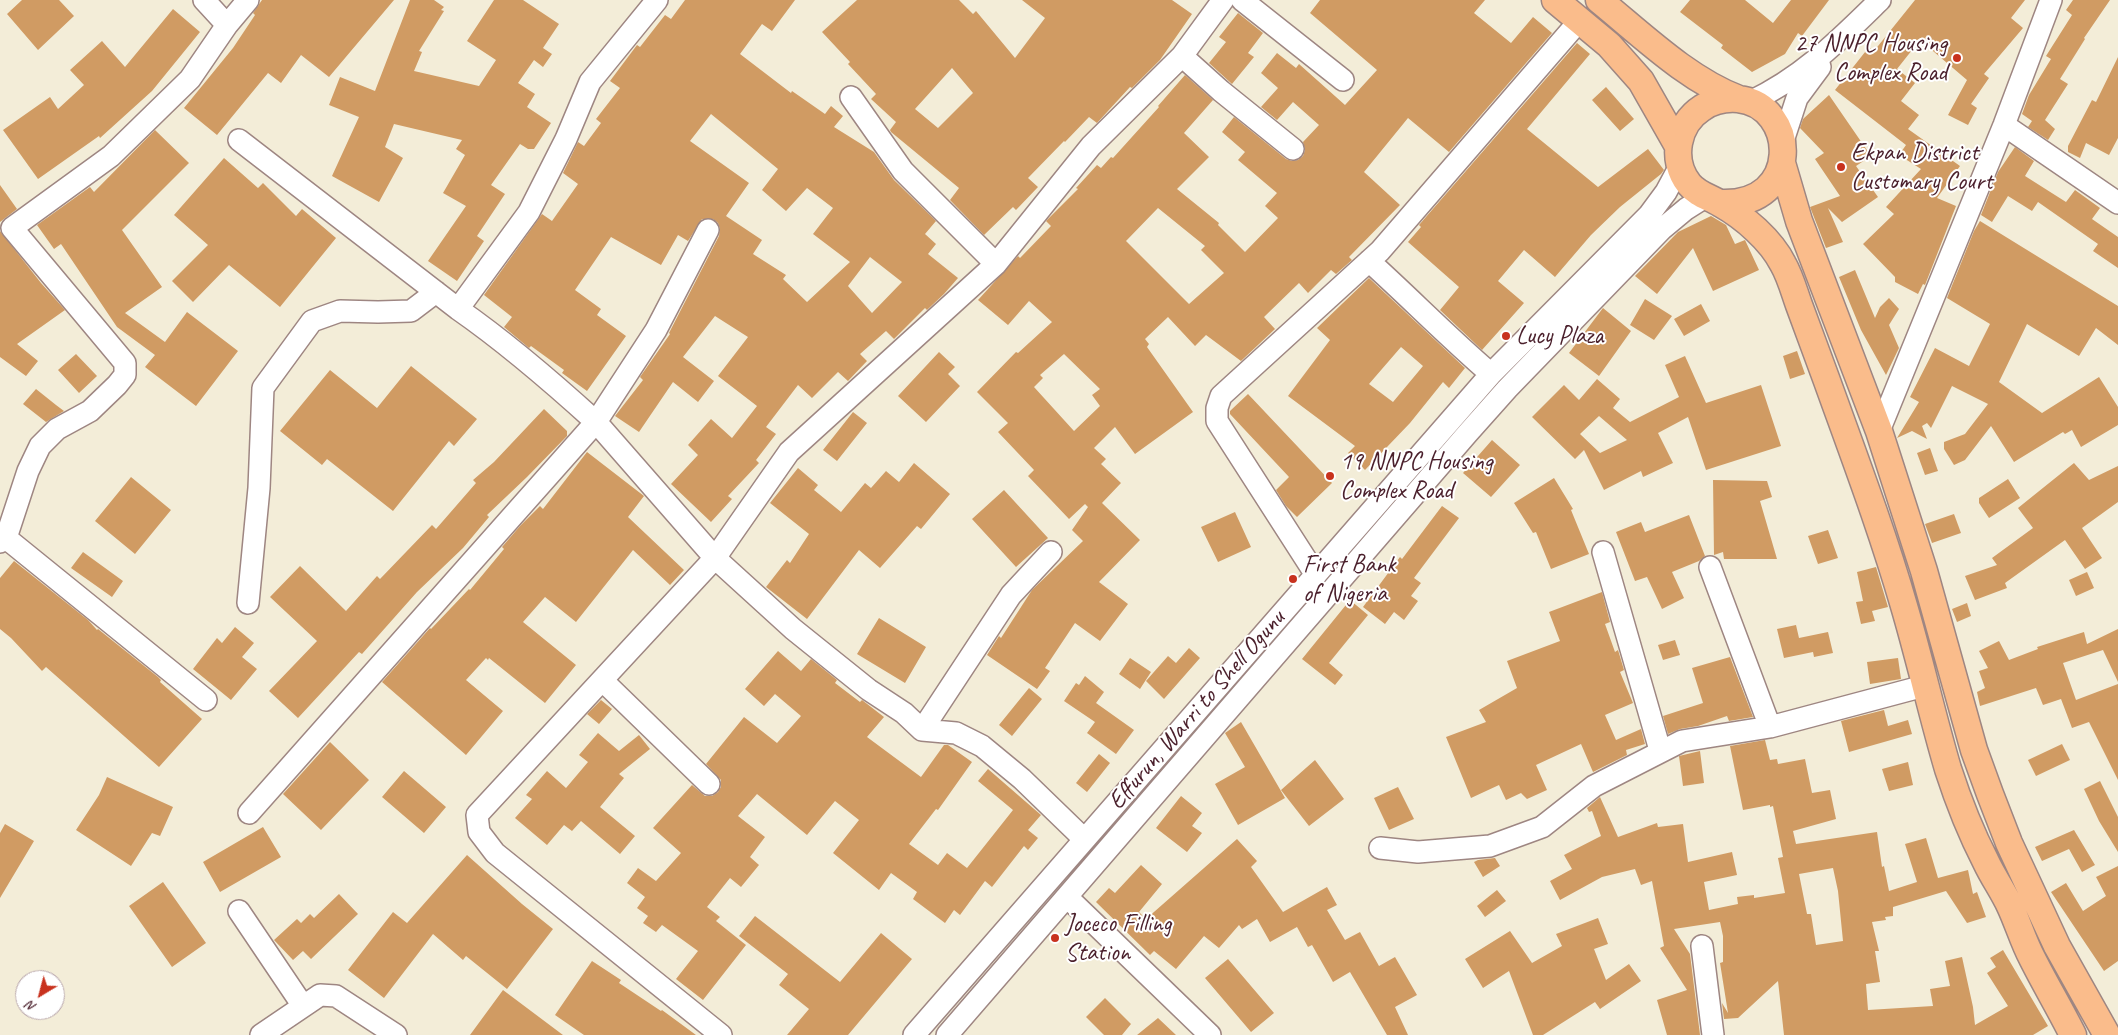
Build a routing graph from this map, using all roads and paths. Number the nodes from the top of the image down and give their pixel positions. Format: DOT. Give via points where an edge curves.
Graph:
graph roads {
  1 [pos="204,0"];
  2 [pos="248,0"];
  3 [pos="657,0"];
  4 [pos="1223,0"];
  5 [pos="1242,0"];
  6 [pos="1555,0"];
  7 [pos="1599,0"];
  8 [pos="1880,0"];
  9 [pos="2051,0"];
  10 [pos="1580,20"];
  11 [pos="227,25"];
  12 [pos="1835,44"];
  13 [pos="1182,56"];
  14 [pos="1343,80"];
  15 [pos="851,98"];
  16 [pos="1744,101"];
  17 [pos="2004,124"];
  18 [pos="239,140"];
  19 [pos="1293,149"];
  20 [pos="1782,152"];
  21 [pos="1679,156"];
  22 [pos="1712,200"];
  23 [pos="2118,203"];
  24 [pos="1655,222"];
  25 [pos="708,230"];
  26 [pos="6,232"];
  27 [pos="1368,261"];
  28 [pos="996,264"];
  29 [pos="436,292"];
  30 [pos="458,309"];
  31 [pos="1491,374"];
  32 [pos="596,422"];
  33 [pos="1879,431"];
  34 [pos="3,540"];
  35 [pos="1051,552"];
  36 [pos="1603,552"];
  37 [pos="715,558"];
  38 [pos="1710,567"];
  39 [pos="1316,575"];
  40 [pos="248,604"];
  41 [pos="602,680"];
  42 [pos="1924,686"];
  43 [pos="206,700"];
  44 [pos="1770,727"];
  45 [pos="922,730"];
  46 [pos="1660,750"];
  47 [pos="709,784"];
  48 [pos="249,813"];
  49 [pos="1084,839"];
  50 [pos="1380,848"];
  51 [pos="1067,897"];
  52 [pos="239,911"];
  53 [pos="1702,946"];
  54 [pos="303,1006"];
  55 [pos="261,1035"];
  56 [pos="396,1035"];
  57 [pos="721,1035"];
  58 [pos="914,1035"];
  59 [pos="947,1035"];
  60 [pos="1210,1035"];
  61 [pos="1713,1035"];
  62 [pos="2073,1035"];
  63 [pos="2107,1035"];
  1 -- 11 [label="street"];
  2 -- 11 [label="street"];
  3 -- 30 [label="street" via="590,82 530,212"];
  4 -- 13 [label="street"];
  5 -- 14 [label="street"];
  6 -- 10 [label="main road"];
  7 -- 16 [label="main road" via="1691,73 1717,91"];
  8 -- 12 [label="street"];
  9 -- 17 [label="street"];
  10 -- 21 [label="main road" via="1609,45 1641,81"];
  10 -- 27 [label="street"];
  11 -- 26 [label="street" via="190,79 110,156"];
  12 -- 16 [label="street" via="1776,90"];
  12 -- 20 [label="street" via="1797,98"];
  13 -- 19 [label="street"];
  13 -- 28 [label="street" via="1091,146"];
  15 -- 28 [label="street" via="903,172"];
  16 -- 20 [label="main road" via="1765,111 1776,125"];
  16 -- 21 [label="main road" via="1722,99 1692,115 1682,129"];
  17 -- 23 [label="street"];
  17 -- 33 [label="street"];
  18 -- 29 [label="street"];
  20 -- 22 [label="main road" via="1776,178 1753,200 1737,204"];
  20 -- 33 [label="main road" via="1799,221"];
  21 -- 22 [label="main road" via="1689,184"];
  21 -- 24 [label="street"];
  22 -- 24 [label="street"];
  22 -- 42 [label="main road" via="1753,227 1783,263 1870,501 1905,608"];
  24 -- 31 [label="street, Effurun, Warri to Shell Ogunu"];
  24 -- 51 [label="street, Effurun, Warri to Shell Ogunu"];
  25 -- 32 [label="street" via="656,330"];
  26 -- 34 [label="street" via="125,363 125,375 90,411 57,429 40,446"];
  27 -- 31 [label="street"];
  27 -- 39 [label="street" via="1221,396 1217,408 1217,421"];
  28 -- 37 [label="street" via="789,452"];
  29 -- 30 [label="street"];
  29 -- 40 [label="street" via="411,311 340,311 312,321 263,388 259,488"];
  30 -- 32 [label="street" via="488,329"];
  31 -- 39 [label="street, Effurun, Warri to Shell Ogunu"];
  32 -- 37 [label="street"];
  32 -- 48 [label="street"];
  33 -- 63 [label="main road" via="1990,794 2057,946"];
  34 -- 43 [label="street"];
  35 -- 45 [label="street" via="1011,595"];
  36 -- 46 [label="street"];
  37 -- 41 [label="street"];
  37 -- 45 [label="street" via="794,629"];
  38 -- 44 [label="street"];
  39 -- 49 [label="street, Effurun, Warri to Shell Ogunu"];
  41 -- 47 [label="street"];
  41 -- 57 [label="street" via="477,816 480,832 495,853"];
  42 -- 44 [label="street"];
  42 -- 62 [label="main road" via="1950,773 1986,862 2011,907 2030,956"];
  44 -- 46 [label="street" via="1682,741"];
  45 -- 49 [label="street" via="956,733 982,746 1022,779"];
  46 -- 50 [label="street" via="1594,786 1542,827 1490,846 1418,852"];
  49 -- 58 [label="street, Effurun, Warri to Shell Ogunu"];
  51 -- 59 [label="street, Effurun, Warri to Shell Ogunu"];
  51 -- 60 [label="street"];
  52 -- 54 [label="street"];
  53 -- 61 [label="street"];
  54 -- 55 [label="street"];
  54 -- 56 [label="street" via="320,995 336,996"];
}
